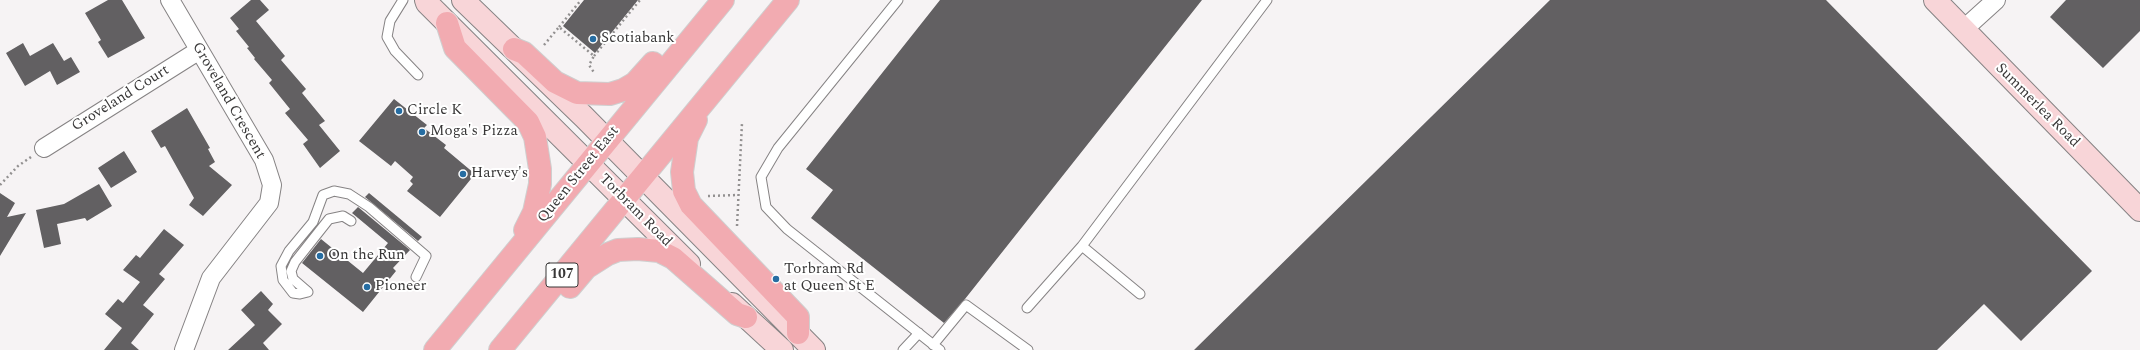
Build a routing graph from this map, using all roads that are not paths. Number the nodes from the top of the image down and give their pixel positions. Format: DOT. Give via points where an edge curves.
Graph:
graph roads {
  1 [pos="170,0"];
  2 [pos="403,0"];
  3 [pos="426,0"];
  4 [pos="463,0"];
  5 [pos="788,0"];
  6 [pos="898,0"];
  7 [pos="1267,0"];
  8 [pos="1935,0"];
  9 [pos="1996,0"];
  10 [pos="722,2"];
  11 [pos="447,23"];
  12 [pos="1964,29"];
  13 [pos="514,49"];
  14 [pos="198,51"];
  15 [pos="736,62"];
  16 [pos="418,75"];
  17 [pos="607,140"];
  18 [pos="44,148"];
  19 [pos="588,164"];
  20 [pos="643,176"];
  21 [pos="624,200"];
  22 [pos="2140,210"];
  23 [pos="351,220"];
  24 [pos="1082,246"];
  25 [pos="416,277"];
  26 [pos="493,280"];
  27 [pos="1140,294"];
  28 [pos="1027,308"];
  29 [pos="746,317"];
  30 [pos="798,333"];
  31 [pos="919,333"];
  32 [pos="937,347"];
  33 [pos="184,350"];
  34 [pos="435,350"];
  35 [pos="500,350"];
  36 [pos="518,350"];
  37 [pos="782,350"];
  38 [pos="814,350"];
  39 [pos="903,350"];
  40 [pos="1028,350"];
  1 -- 14 [label="street, Groveland Crescent"];
  2 -- 16 [label="lane" via="390,21 387,37 395,52"];
  3 -- 11 [label="main road, Torbram Road"];
  4 -- 13 [label="main road, Torbram Road"];
  5 -- 15 [label="main road, 107"];
  6 -- 31 [label="lane" via="778,148 761,177 766,207 787,229"];
  7 -- 24 [label="lane"];
  8 -- 12 [label="main road, Summerlea Road"];
  9 -- 12 [label="street"];
  10 -- 13 [label="main road" via="703,4 635,83 610,94 577,93 555,82 524,53"];
  10 -- 17 [label="main road, Queen Street East"];
  11 -- 19 [label="main road, Torbram Road"];
  11 -- 26 [label="main road" via="455,48 528,122 535,137 540,169 538,199 530,224 495,270"];
  12 -- 22 [label="main road, Summerlea Road"];
  13 -- 17 [label="main road, Torbram Road"];
  14 -- 18 [label="street, Groveland Court"];
  14 -- 33 [label="street, Groveland Crescent" via="264,160 272,185 269,203 211,278"];
  15 -- 20 [label="main road, 107"];
  15 -- 30 [label="main road" via="731,76 693,123 687,138 683,164 684,191 691,205 798,317"];
  17 -- 19 [label="main road, Queen Street East"];
  17 -- 20 [label="main road, Torbram Road"];
  19 -- 21 [label="main road, Torbram Road"];
  19 -- 26 [label="main road, Queen Street East"];
  20 -- 21 [label="main road, 107"];
  20 -- 30 [label="main road, Torbram Road"];
  21 -- 29 [label="main road, Torbram Road"];
  21 -- 35 [label="main road, 107"];
  23 -- 25 [label="lane" via="343,216 329,219 290,271 293,279 308,292 293,293 283,280 281,266 289,251 312,222 323,195 334,191 349,194 426,256"];
  24 -- 27 [label="lane"];
  24 -- 28 [label="lane"];
  26 -- 34 [label="main road, Queen Street East"];
  29 -- 36 [label="main road" via="737,314 674,258 659,251 618,250 586,268"];
  29 -- 37 [label="main road, Torbram Road"];
  30 -- 38 [label="main road, Torbram Road"];
  31 -- 32 [label="lane"];
  31 -- 39 [label="lane"];
  32 -- 40 [label="lane" via="966,305"];
}
